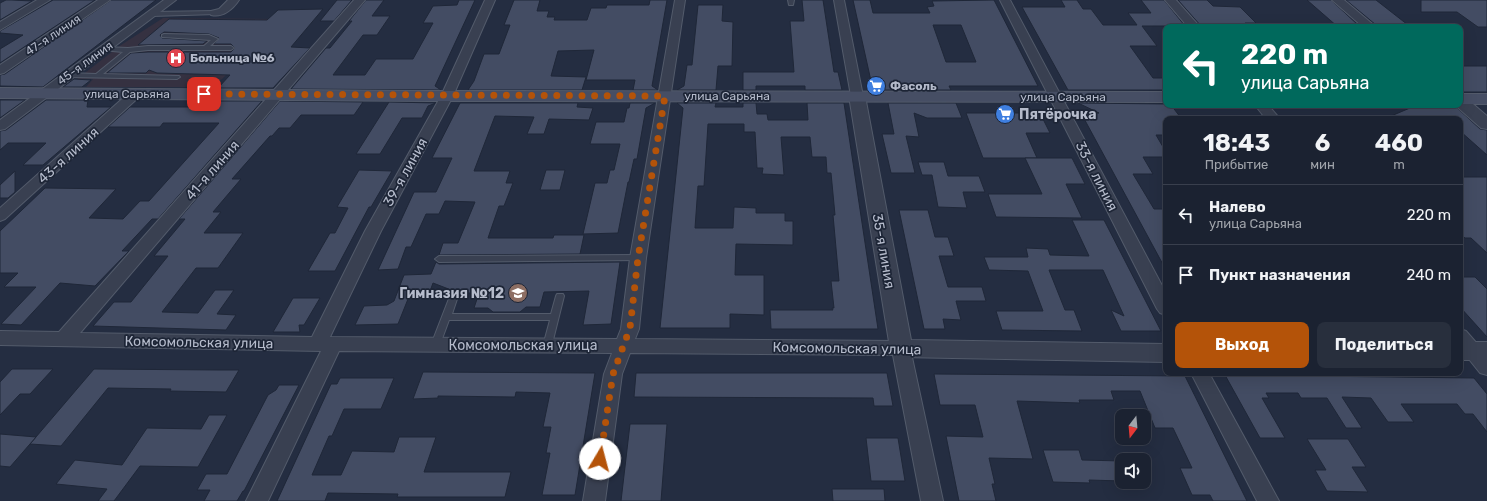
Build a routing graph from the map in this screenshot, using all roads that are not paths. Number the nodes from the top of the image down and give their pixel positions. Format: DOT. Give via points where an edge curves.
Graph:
graph roads {
  1 [pos="45,0"];
  2 [pos="105,0"];
  3 [pos="171,0"];
  4 [pos="234,0"];
  5 [pos="360,0"];
  6 [pos="490,0"];
  7 [pos="680,0"];
  8 [pos="839,0"];
  9 [pos="1005,0"];
  10 [pos="1170,0"];
  11 [pos="1337,0"];
  12 [pos="152,14"];
  13 [pos="215,14"];
  14 [pos="1191,24"];
  15 [pos="1366,24"];
  16 [pos="0,27"];
  17 [pos="164,36"];
  18 [pos="205,48"];
  19 [pos="231,48"];
  20 [pos="104,49"];
  21 [pos="128,50"];
  22 [pos="0,70"];
  23 [pos="69,75"];
  24 [pos="98,75"];
  25 [pos="177,77"];
  26 [pos="0,93"];
  27 [pos="42,94"];
  28 [pos="135,94"];
  29 [pos="278,94"];
  30 [pos="448,96"];
  31 [pos="665,96"];
  32 [pos="857,96"];
  33 [pos="1056,96"];
  34 [pos="1163,97"];
  35 [pos="1487,99"];
  36 [pos="1463,100"];
  37 [pos="1463,103"];
  38 [pos="1263,108"];
  39 [pos="1270,116"];
  40 [pos="1487,124"];
  41 [pos="0,126"];
  42 [pos="0,216"];
  43 [pos="638,258"];
  44 [pos="439,259"];
  45 [pos="454,296"];
  46 [pos="560,296"];
  47 [pos="1163,303"];
  48 [pos="446,317"];
  49 [pos="555,317"];
  50 [pos="0,338"];
  51 [pos="64,339"];
  52 [pos="326,344"];
  53 [pos="436,345"];
  54 [pos="625,345"];
  55 [pos="548,346"];
  56 [pos="901,348"];
  57 [pos="1163,353"];
  58 [pos="1202,376"];
  59 [pos="256,501"];
  60 [pos="594,501"];
  61 [pos="932,501"];
  62 [pos="1268,501"];
  1 -- 16 [label="street"];
  2 -- 22 [label="street, 47-я линия"];
  3 -- 12 [label="street, 45-я линия"];
  4 -- 13 [label="street" via="223,11"];
  5 -- 29 [label="street, 41-я линия"];
  6 -- 30 [label="street, 39-я линия"];
  7 -- 31 [label="street"];
  8 -- 32 [label="street, 35-я линия"];
  9 -- 33 [label="street, 33-я линия"];
  10 -- 14 [label="street"];
  11 -- 15 [label="street"];
  12 -- 13 [label="lane"];
  12 -- 20 [label="street, 45-я линия"];
  17 -- 18 [label="lane" via="215,39"];
  18 -- 19 [label="lane"];
  18 -- 21 [label="lane"];
  20 -- 21 [label="lane"];
  20 -- 23 [label="street, 45-я линия"];
  21 -- 24 [label="lane"];
  23 -- 24 [label="lane"];
  23 -- 27 [label="street, 45-я линия"];
  24 -- 25 [label="lane"];
  26 -- 27 [label="main road, улица Сарьяна"];
  27 -- 28 [label="main road, улица Сарьяна"];
  27 -- 41 [label="street, 45-я линия"];
  28 -- 29 [label="main road, улица Сарьяна"];
  28 -- 42 [label="street, 43-я линия"];
  29 -- 30 [label="main road, улица Сарьяна"];
  29 -- 51 [label="street, 41-я линия"];
  30 -- 31 [label="main road, улица Сарьяна"];
  30 -- 52 [label="street, 39-я линия" via="373,231"];
  31 -- 32 [label="main road, улица Сарьяна"];
  31 -- 43 [label="street"];
  32 -- 33 [label="main road, улица Сарьяна"];
  32 -- 56 [label="street, 35-я линия"];
  33 -- 34 [label="main road, улица Сарьяна"];
  33 -- 47 [label="street, 33-я линия"];
  35 -- 36 [label="main road"];
  37 -- 40 [label="street"];
  38 -- 39 [label="street"];
  43 -- 44 [label="lane"];
  43 -- 54 [label="street" via="630,328"];
  45 -- 48 [label="lane"];
  46 -- 49 [label="lane"];
  48 -- 49 [label="lane"];
  48 -- 53 [label="lane"];
  49 -- 55 [label="lane"];
  50 -- 51 [label="street, Комсомольская улица"];
  51 -- 52 [label="street, Комсомольская улица"];
  52 -- 53 [label="street, Комсомольская улица"];
  52 -- 59 [label="street, 39-я линия"];
  53 -- 55 [label="street, Комсомольская улица"];
  54 -- 55 [label="street, Комсомольская улица"];
  54 -- 56 [label="street, Комсомольская улица"];
  54 -- 60 [label="street" via="613,374"];
  56 -- 57 [label="street, Комсомольская улица"];
  56 -- 61 [label="street, 35-я линия"];
  58 -- 62 [label="street"];
}
